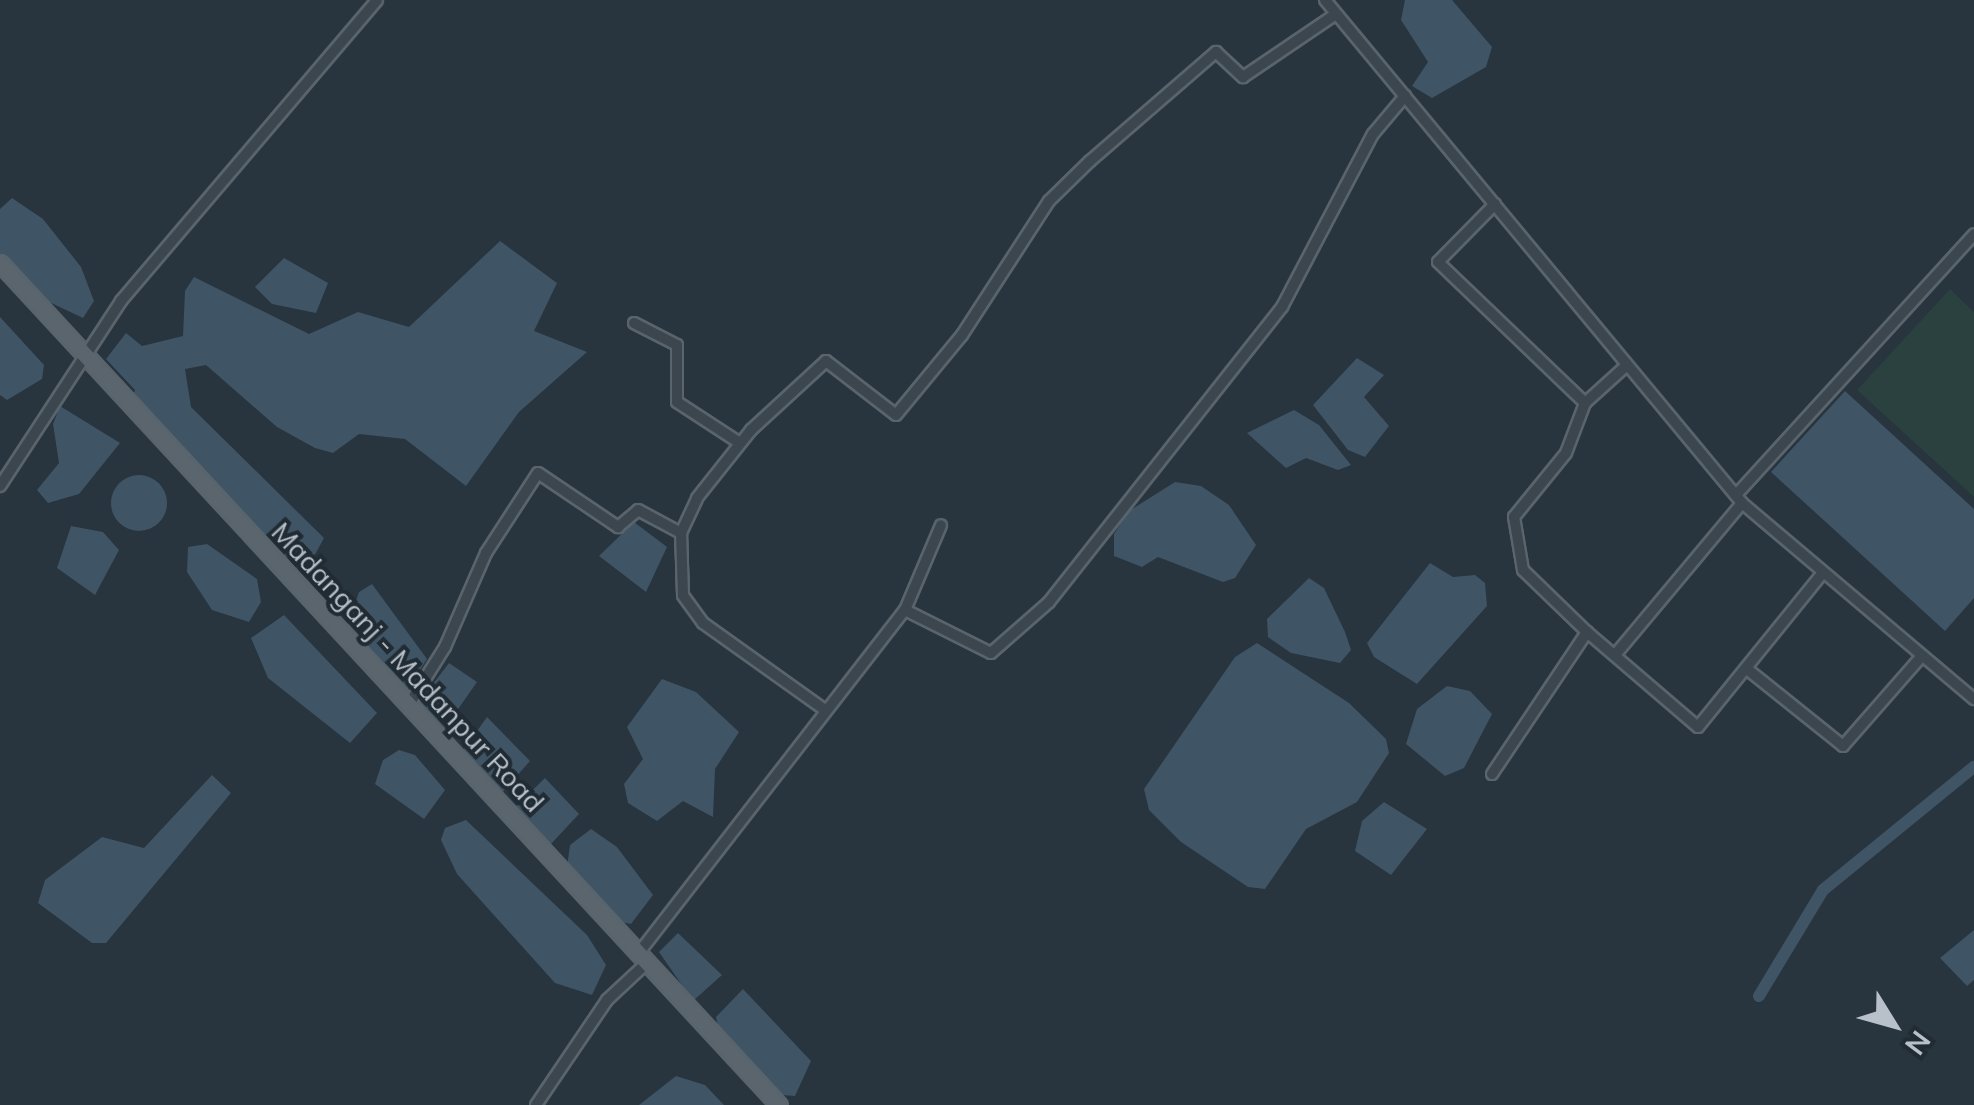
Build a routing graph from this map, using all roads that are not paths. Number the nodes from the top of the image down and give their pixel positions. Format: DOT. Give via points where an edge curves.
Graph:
graph roads {
  1 [pos="376,0"];
  2 [pos="1325,0"];
  3 [pos="1336,14"];
  4 [pos="1405,96"];
  5 [pos="1495,204"];
  6 [pos="1974,234"];
  7 [pos="0,263"];
  8 [pos="634,323"];
  9 [pos="82,351"];
  10 [pos="1626,366"];
  11 [pos="1585,403"];
  12 [pos="740,442"];
  13 [pos="0,486"];
  14 [pos="1739,499"];
  15 [pos="940,525"];
  16 [pos="680,533"];
  17 [pos="1822,574"];
  18 [pos="905,610"];
  19 [pos="1587,632"];
  20 [pos="1615,654"];
  21 [pos="1921,657"];
  22 [pos="1746,669"];
  23 [pos="1974,700"];
  24 [pos="408,706"];
  25 [pos="825,710"];
  26 [pos="1492,774"];
  27 [pos="645,956"];
  28 [pos="536,1105"];
  29 [pos="779,1105"];
  1 -- 9 [label="street"];
  2 -- 3 [label="street"];
  3 -- 4 [label="street"];
  3 -- 12 [label="street" via="1244,77 1216,52 1090,161 1049,201 962,335 896,416 826,361"];
  4 -- 5 [label="street"];
  4 -- 18 [label="street" via="1372,134 1282,307 1048,602 991,653"];
  5 -- 10 [label="street"];
  5 -- 11 [label="street" via="1438,262"];
  6 -- 14 [label="street"];
  7 -- 9 [label="main road, Madanganj - Madanpur Road"];
  8 -- 12 [label="street" via="678,345 677,402"];
  9 -- 13 [label="street"];
  9 -- 24 [label="main road, Madanganj - Madanpur Road"];
  10 -- 11 [label="street"];
  10 -- 14 [label="street"];
  11 -- 19 [label="street" via="1566,454 1513,522 1523,570"];
  12 -- 16 [label="street"];
  14 -- 17 [label="street"];
  14 -- 20 [label="street"];
  15 -- 18 [label="street"];
  16 -- 24 [label="street" via="638,510 618,527 538,473 486,552 445,648"];
  16 -- 25 [label="street" via="683,596 703,623"];
  17 -- 21 [label="street"];
  17 -- 22 [label="street"];
  18 -- 25 [label="street"];
  19 -- 20 [label="street"];
  19 -- 26 [label="street"];
  20 -- 22 [label="street" via="1698,727"];
  21 -- 22 [label="street" via="1843,746"];
  21 -- 23 [label="street"];
  24 -- 27 [label="main road, Madanganj - Madanpur Road"];
  25 -- 27 [label="street"];
  27 -- 28 [label="street" via="606,1000"];
  27 -- 29 [label="main road, Madanganj - Madanpur Road"];
}
